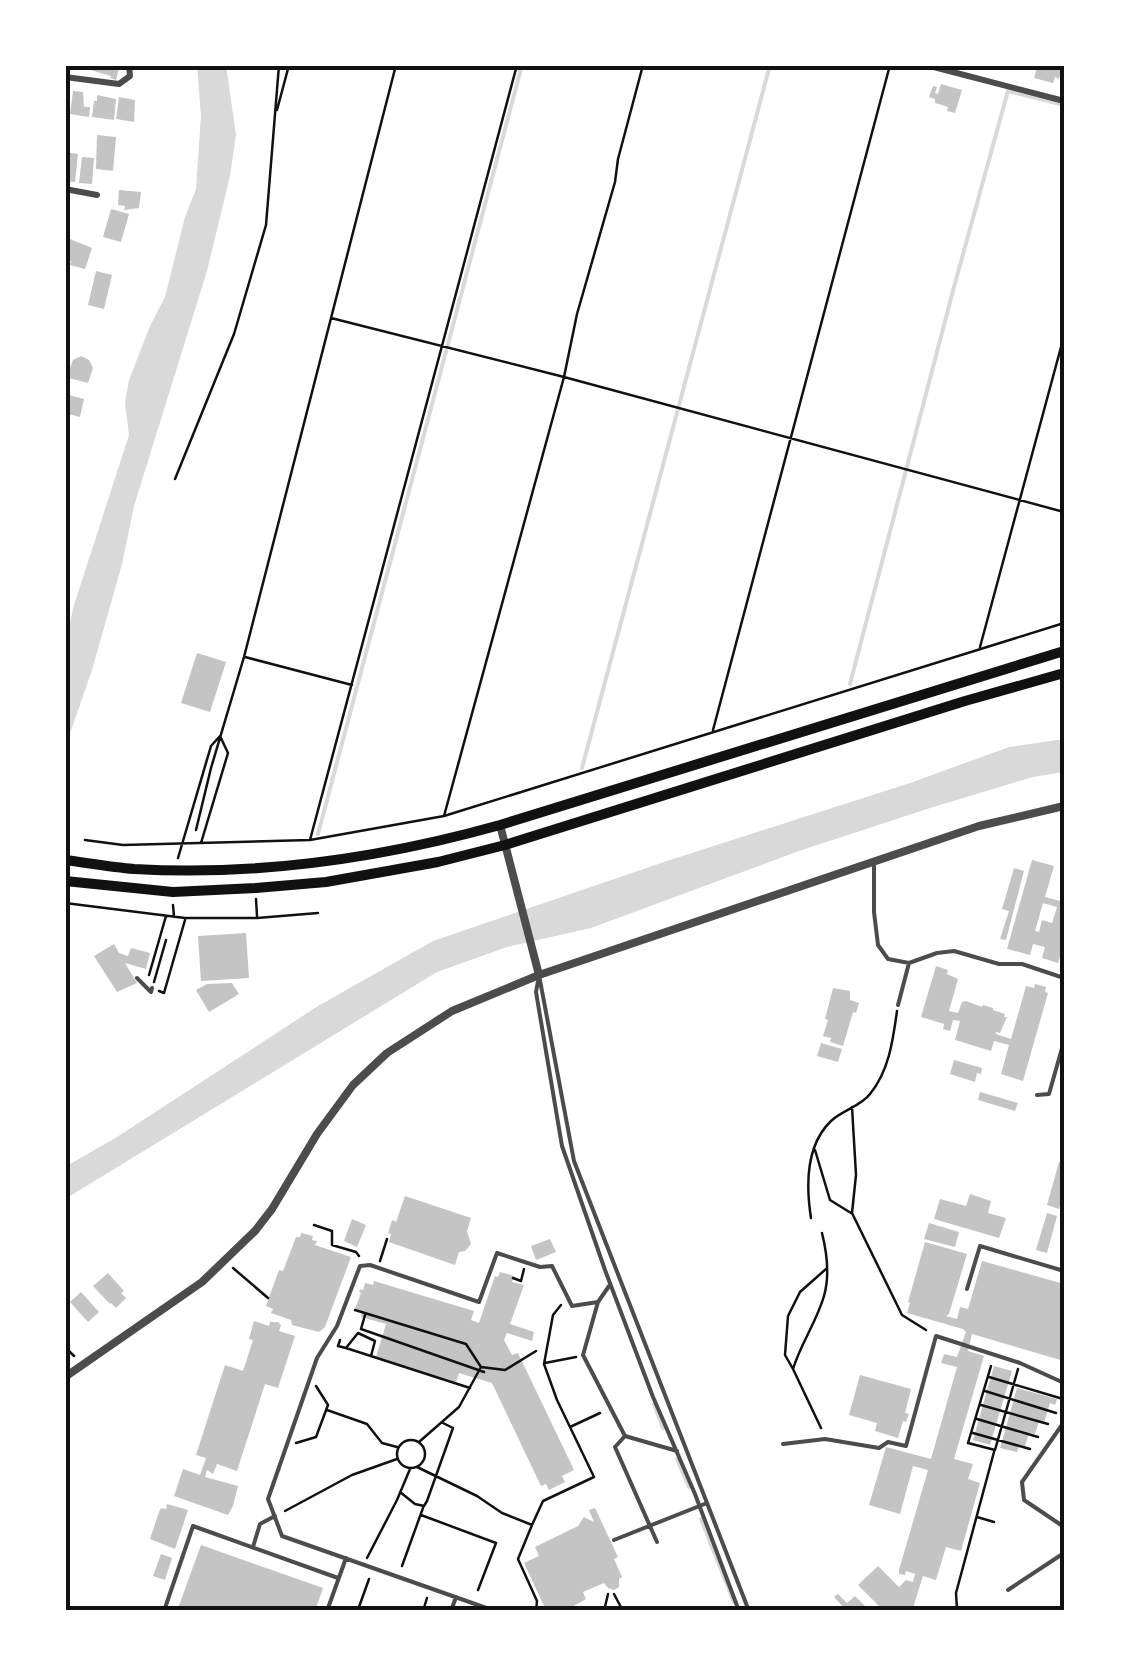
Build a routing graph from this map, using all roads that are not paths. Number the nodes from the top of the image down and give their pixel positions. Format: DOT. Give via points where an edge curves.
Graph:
graph roads {
  1 [pos="129,65"];
  2 [pos="926,65"];
  3 [pos="65,77"];
  4 [pos="1064,101"];
  5 [pos="65,189"];
  6 [pos="97,195"];
  7 [pos="1064,651"];
  8 [pos="1064,673"];
  9 [pos="1064,806"];
  10 [pos="500,825"];
  11 [pos="504,845"];
  12 [pos="65,860"];
  13 [pos="874,862"];
  14 [pos="65,881"];
  15 [pos="909,963"];
  16 [pos="539,975"];
  17 [pos="137,978"];
  18 [pos="1064,978"];
  19 [pos="152,988"];
  20 [pos="898,1005"];
  21 [pos="1064,1041"];
  22 [pos="1037,1096"];
  23 [pos="1064,1272"];
  24 [pos="610,1284"];
  25 [pos="967,1290"];
  26 [pos="598,1302"];
  27 [pos="65,1377"];
  28 [pos="1064,1383"];
  29 [pos="1064,1422"];
  30 [pos="625,1436"];
  31 [pos="783,1444"];
  32 [pos="676,1451"];
  33 [pos="707,1502"];
  34 [pos="700,1505"];
  35 [pos="274,1516"];
  36 [pos="650,1525"];
  37 [pos="1064,1527"];
  38 [pos="614,1540"];
  39 [pos="658,1542"];
  40 [pos="253,1548"];
  41 [pos="1064,1553"];
  42 [pos="346,1558"];
  43 [pos="338,1578"];
  44 [pos="1008,1590"];
  45 [pos="456,1597"];
  46 [pos="164,1611"];
  47 [pos="326,1611"];
  48 [pos="452,1611"];
  49 [pos="495,1611"];
  50 [pos="739,1611"];
  51 [pos="749,1611"];
  1 -- 3 [label="street" via="130,76 119,84"];
  2 -- 4 [label="street"];
  5 -- 6 [label="street"];
  7 -- 10 [label="main road"];
  8 -- 11 [label="main road"];
  9 -- 13 [label="street"];
  10 -- 11 [label="street"];
  10 -- 12 [label="main road" via="335,860 253,868 175,870"];
  11 -- 14 [label="main road" via="326,882 256,888 173,892"];
  11 -- 16 [label="street"];
  13 -- 15 [label="lane" via="878,945 888,959"];
  13 -- 16 [label="street"];
  15 -- 18 [label="lane" via="954,950"];
  15 -- 20 [label="lane"];
  16 -- 24 [label="lane" via="536,992 562,1146"];
  16 -- 27 [label="street" via="452,1011 387,1053 337,1104 255,1230 202,1282"];
  16 -- 33 [label="lane" via="574,1161"];
  17 -- 19 [label="lane"];
  21 -- 22 [label="lane" via="1049,1094"];
  23 -- 25 [label="lane" via="980,1246"];
  24 -- 26 [label="lane"];
  24 -- 32 [label="lane"];
  26 -- 30 [label="lane" via="582,1355"];
  26 -- 35 [label="lane" via="572,1306 552,1266 496,1252 479,1302 360,1266 317,1358 268,1500"];
  28 -- 31 [label="lane" via="936,1336 906,1446 825,1439"];
  29 -- 37 [label="lane" via="1022,1482 1024,1500"];
  30 -- 32 [label="lane"];
  30 -- 36 [label="lane" via="615,1447"];
  32 -- 34 [label="lane"];
  33 -- 34 [label="lane"];
  33 -- 51 [label="lane"];
  34 -- 36 [label="lane"];
  34 -- 50 [label="lane"];
  35 -- 40 [label="lane" via="260,1524"];
  35 -- 42 [label="lane" via="282,1536"];
  36 -- 38 [label="lane"];
  36 -- 39 [label="lane"];
  40 -- 43 [label="lane"];
  40 -- 46 [label="lane" via="194,1526"];
  41 -- 44 [label="lane"];
  42 -- 43 [label="lane"];
  42 -- 45 [label="lane"];
  43 -- 47 [label="lane"];
  45 -- 48 [label="lane"];
  45 -- 49 [label="lane"];
}
